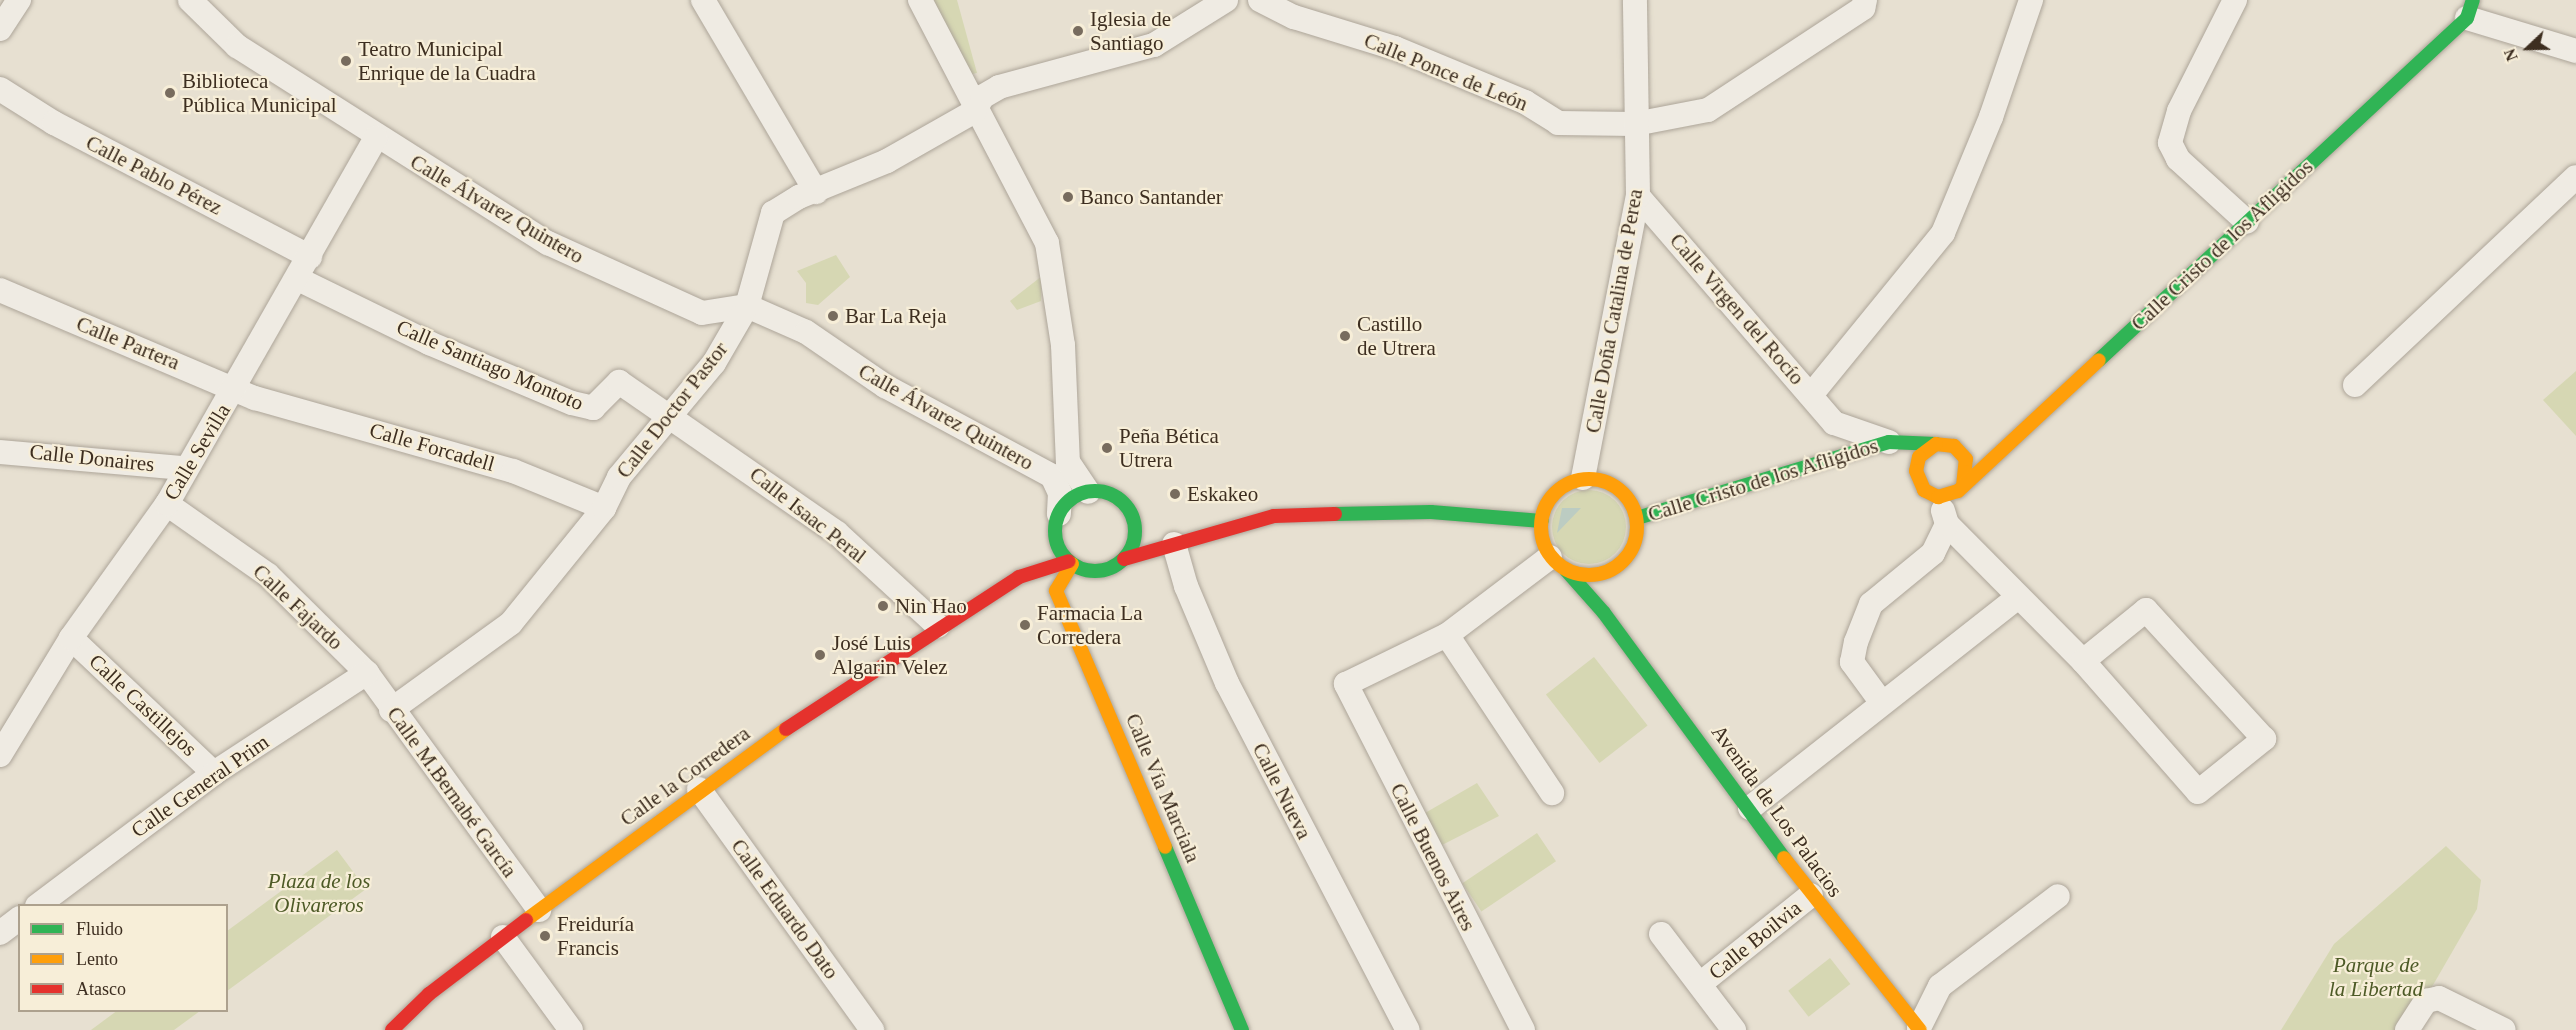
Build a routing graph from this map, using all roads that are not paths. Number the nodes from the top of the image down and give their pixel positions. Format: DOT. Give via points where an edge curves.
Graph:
graph roads {
  1 [pos="19,0"];
  2 [pos="189,0"];
  3 [pos="704,0"];
  4 [pos="920,0"];
  5 [pos="1226,0"];
  6 [pos="1260,0"];
  7 [pos="1635,0"];
  8 [pos="1865,0"];
  9 [pos="2031,0"];
  10 [pos="2235,0"];
  11 [pos="1300,8"];
  12 [pos="2470,9"];
  13 [pos="0,29"];
  14 [pos="2576,51"];
  15 [pos="0,88"];
  16 [pos="975,111"];
  17 [pos="1635,124"];
  18 [pos="376,138"];
  19 [pos="2576,177"];
  20 [pos="816,192"];
  21 [pos="1638,196"];
  22 [pos="2247,222"];
  23 [pos="310,257"];
  24 [pos="297,279"];
  25 [pos="0,290"];
  26 [pos="747,306"];
  27 [pos="2355,384"];
  28 [pos="246,392"];
  29 [pos="1811,394"];
  30 [pos="667,419"];
  31 [pos="1889,442"];
  32 [pos="1936,444"];
  33 [pos="0,452"];
  34 [pos="183,468"];
  35 [pos="1060,469"];
  36 [pos="1584,478"];
  37 [pos="1917,478"];
  38 [pos="1963,486"];
  39 [pos="1088,492"];
  40 [pos="1938,496"];
  41 [pos="167,504"];
  42 [pos="604,508"];
  43 [pos="1637,518"];
  44 [pos="1057,519"];
  45 [pos="1542,521"];
  46 [pos="1134,522"];
  47 [pos="1947,524"];
  48 [pos="1174,544"];
  49 [pos="1124,559"];
  50 [pos="1070,563"];
  51 [pos="1558,564"];
  52 [pos="1600,575"];
  53 [pos="1019,577"];
  54 [pos="2018,597"];
  55 [pos="1604,613"];
  56 [pos="938,626"];
  57 [pos="1447,635"];
  58 [pos="71,638"];
  59 [pos="2083,662"];
  60 [pos="367,673"];
  61 [pos="1882,703"];
  62 [pos="390,710"];
  63 [pos="0,755"];
  64 [pos="214,772"];
  65 [pos="699,789"];
  66 [pos="1552,793"];
  67 [pos="1750,808"];
  68 [pos="1811,895"];
  69 [pos="2058,896"];
  70 [pos="40,904"];
  71 [pos="539,910"];
  72 [pos="18,920"];
  73 [pos="0,933"];
  74 [pos="1661,934"];
  75 [pos="503,937"];
  76 [pos="1700,984"];
  77 [pos="1920,1029"];
  78 [pos="392,1030"];
  79 [pos="572,1030"];
  80 [pos="872,1030"];
  81 [pos="1242,1030"];
  82 [pos="1408,1030"];
  83 [pos="1522,1030"];
  84 [pos="1734,1030"];
  85 [pos="2407,1030"];
  86 [pos="2504,1030"];
  1 -- 13 [label="street"];
  2 -- 18 [label="street, Calle Álvarez Quintero" via="237,46"];
  3 -- 20 [label="street"];
  4 -- 16 [label="street"];
  5 -- 16 [label="street, Calle Doctor Pastor" via="1154,45 999,87 982,97"];
  6 -- 11 [label="street, Calle Ponce de León"];
  7 -- 17 [label="street, Calle Doña Catalina de Perea"];
  8 -- 17 [label="street, Calle Ponce de León" via="1863,8 1708,110"];
  9 -- 29 [label="street" via="1992,117 1943,233"];
  10 -- 22 [label="street" via="2179,111 2170,143 2178,159"];
  11 -- 17 [label="street, Calle Ponce de León" via="1525,102 1558,123"];
  12 -- 14 [label="street"];
  12 -- 22 [label="street, Calle Cristo de los Afligidos"];
  15 -- 23 [label="street, Calle Pablo Pérez" via="54,123"];
  16 -- 20 [label="street, Calle Doctor Pastor" via="887,161"];
  16 -- 35 [label="street" via="1047,243 1063,345"];
  17 -- 21 [label="street, Calle Doña Catalina de Perea"];
  18 -- 23 [label="street, Calle Sevilla"];
  18 -- 26 [label="street, Calle Álvarez Quintero" via="548,243 692,309 702,313"];
  19 -- 27 [label="street"];
  20 -- 26 [label="street, Calle Doctor Pastor" via="773,213"];
  21 -- 29 [label="street, Calle Virgen del Rocío"];
  21 -- 36 [label="street, Calle Doña Catalina de Perea"];
  22 -- 38 [label="street, Calle Cristo de los Afligidos"];
  23 -- 24 [label="street, Calle Sevilla"];
  24 -- 28 [label="street, Calle Sevilla"];
  24 -- 30 [label="street, Calle Santiago Montoto" via="429,343 572,403 593,408 619,382"];
  25 -- 28 [label="street, Calle Partera"];
  26 -- 30 [label="street, Calle Doctor Pastor" via="714,363"];
  26 -- 35 [label="street, Calle Álvarez Quintero" via="806,332 885,386"];
  28 -- 34 [label="street, Calle Sevilla"];
  28 -- 42 [label="street, Calle Forcadell" via="513,471"];
  29 -- 31 [label="street, Calle Virgen del Rocío" via="1834,423"];
  30 -- 42 [label="street, Calle Doctor Pastor" via="619,477"];
  30 -- 56 [label="street, Calle Isaac Peral" via="710,442 837,533"];
  31 -- 32 [label="street, Calle Cristo de los Afligidos"];
  31 -- 37 [label="street, Calle Cristo de los Afligidos"];
  31 -- 43 [label="street, Calle Cristo de los Afligidos"];
  32 -- 37 [label="street" via="1919,457"];
  32 -- 38 [label="street" via="1954,446 1966,459"];
  33 -- 34 [label="street, Calle Donaires"];
  34 -- 41 [label="street, Calle Sevilla"];
  35 -- 39 [label="street"];
  35 -- 44 [label="street, Calle Álvarez Quintero"];
  36 -- 43 [label="street" via="1620,490"];
  36 -- 45 [label="street" via="1556,492"];
  37 -- 40 [label="street"];
  38 -- 40 [label="street"];
  39 -- 44 [label="street" via="1068,502"];
  39 -- 46 [label="street" via="1117,498"];
  40 -- 47 [label="street"];
  41 -- 58 [label="street, Calle Sevilla"];
  41 -- 60 [label="street, Calle Fajardo" via="268,575"];
  42 -- 62 [label="street, Calle Doctor Pastor" via="511,623"];
  43 -- 52 [label="street" via="1628,552"];
  44 -- 50 [label="street" via="1057,544"];
  44 -- 53 [label="street, Calle la Corredera"];
  45 -- 48 [label="street" via="1431,512 1322,512 1230,525"];
  45 -- 51 [label="street"];
  46 -- 48 [label="street"];
  46 -- 49 [label="street" via="1134,542"];
  47 -- 54 [label="street"];
  47 -- 61 [label="street" via="1933,553 1871,604 1856,642 1852,662"];
  48 -- 49 [label="street"];
  48 -- 82 [label="street, Calle Nueva" via="1186,586 1227,683"];
  49 -- 50 [label="street" via="1097,571"];
  50 -- 53 [label="street, Calle la Corredera"];
  50 -- 81 [label="street, Calle Vía Marciala" via="1056,591"];
  51 -- 52 [label="street"];
  51 -- 55 [label="street, Avenida de Los Palacios"];
  51 -- 57 [label="street"];
  52 -- 55 [label="street"];
  53 -- 56 [label="street, Calle la Corredera"];
  54 -- 59 [label="street"];
  54 -- 61 [label="street"];
  55 -- 67 [label="street, Avenida de Los Palacios"];
  56 -- 65 [label="street, Calle la Corredera"];
  57 -- 66 [label="street"];
  57 -- 83 [label="street, Calle Buenos Aires" via="1346,684"];
  58 -- 63 [label="street, Calle Sevilla"];
  58 -- 64 [label="street, Calle Castillejos"];
  59 -- 59 [label="street" via="2198,792 2264,739 2146,610"];
  60 -- 62 [label="street, Calle M.Bernabé García"];
  60 -- 64 [label="street, Calle General Prim"];
  61 -- 67 [label="street"];
  62 -- 71 [label="street, Calle M.Bernabé García"];
  64 -- 70 [label="street, Calle General Prim"];
  65 -- 71 [label="street, Calle la Corredera"];
  65 -- 80 [label="street, Calle Eduardo Dato"];
  67 -- 68 [label="street, Avenida de Los Palacios"];
  68 -- 76 [label="street, Calle Boilvia"];
  68 -- 77 [label="street, Avenida de Los Palacios"];
  69 -- 77 [label="street" via="1940,987"];
  71 -- 75 [label="street, Calle la Corredera"];
  72 -- 73 [label="street"];
  74 -- 76 [label="street"];
  75 -- 78 [label="street, Calle la Corredera"];
  75 -- 79 [label="street"];
  76 -- 84 [label="street"];
  85 -- 86 [label="street" via="2426,1001 2439,998"];
}
